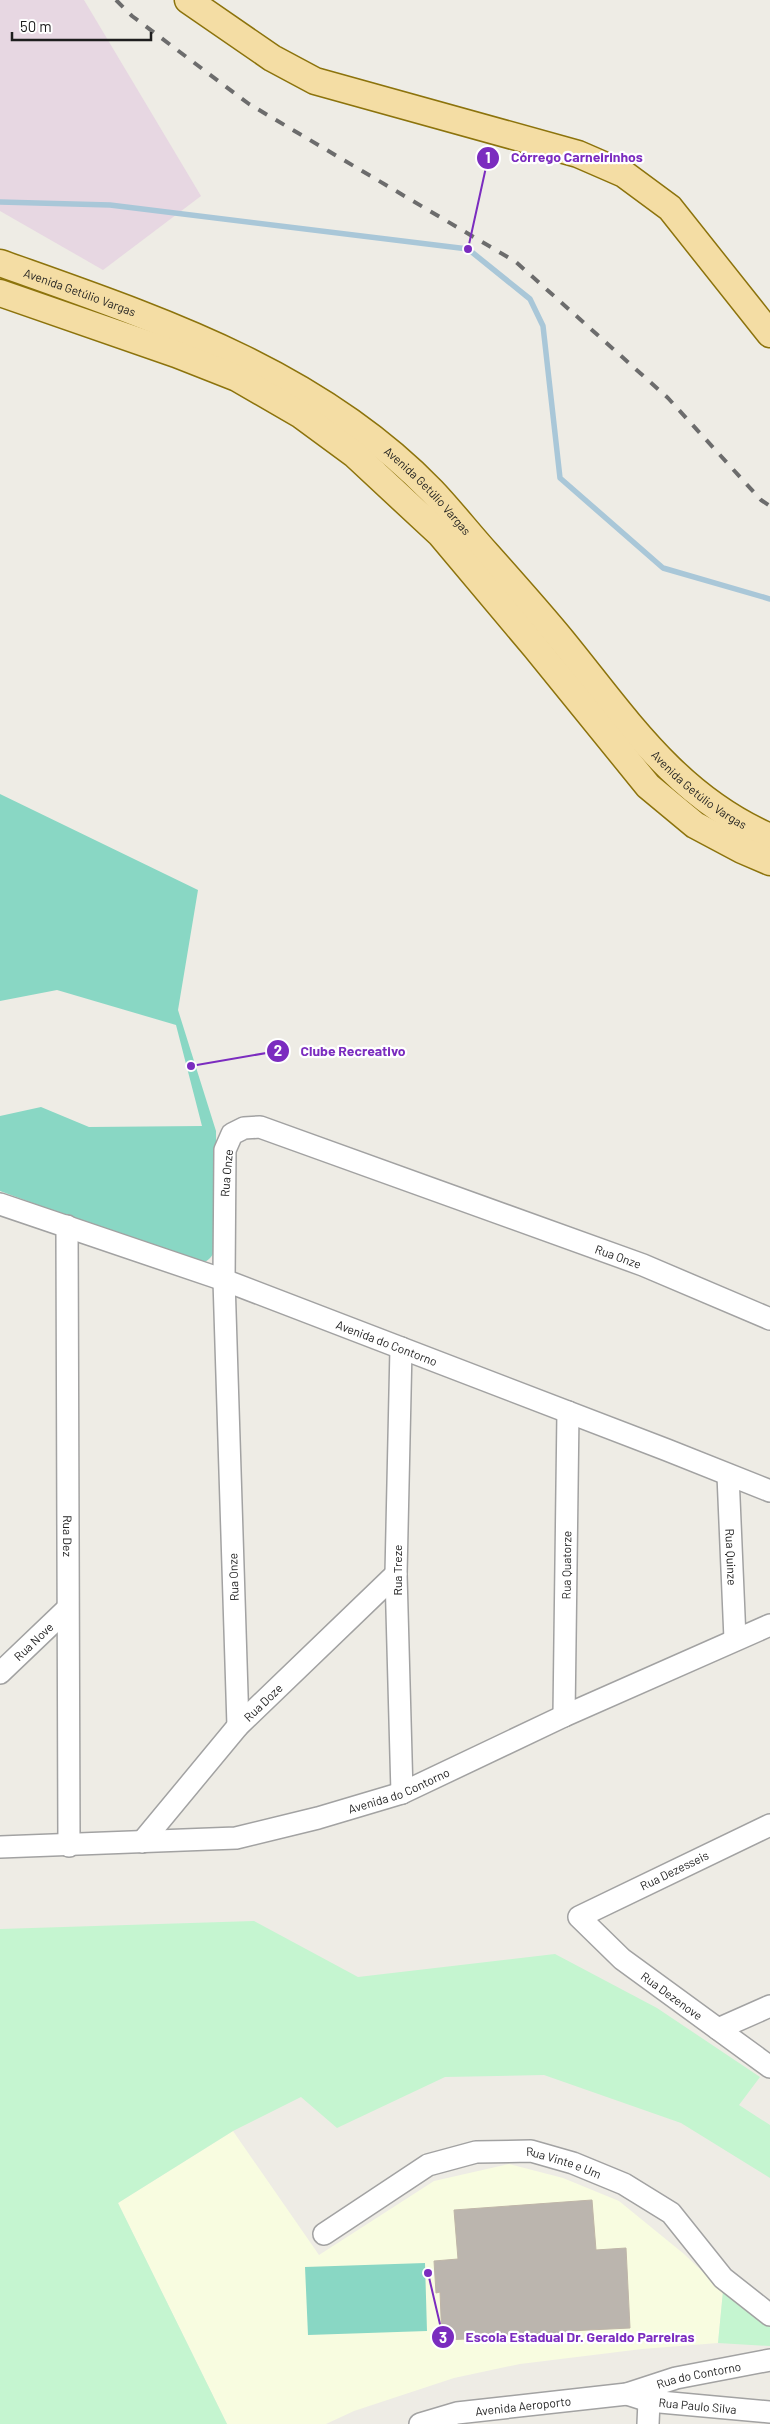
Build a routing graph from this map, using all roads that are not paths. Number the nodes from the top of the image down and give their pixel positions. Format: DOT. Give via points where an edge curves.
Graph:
graph roads {
  1 [pos="188,0"];
  2 [pos="0,263"];
  3 [pos="0,293"];
  4 [pos="770,334"];
  5 [pos="609,721"];
  6 [pos="770,836"];
  7 [pos="770,862"];
  8 [pos="0,1204"];
  9 [pos="67,1226"];
  10 [pos="224,1280"];
  11 [pos="770,1319"];
  12 [pos="401,1348"];
  13 [pos="568,1412"];
  14 [pos="728,1475"];
  15 [pos="770,1491"];
  16 [pos="396,1574"];
  17 [pos="67,1609"];
  18 [pos="770,1625"];
  19 [pos="735,1639"];
  20 [pos="0,1673"];
  21 [pos="564,1716"];
  22 [pos="238,1726"];
  23 [pos="402,1793"];
  24 [pos="770,1825"];
  25 [pos="142,1842"];
  26 [pos="69,1846"];
  27 [pos="0,1847"];
  28 [pos="578,1917"];
  29 [pos="770,2006"];
  30 [pos="718,2029"];
  31 [pos="770,2067"];
  32 [pos="324,2234"];
  33 [pos="770,2315"];
  34 [pos="770,2360"];
  35 [pos="627,2394"];
  36 [pos="649,2401"];
  37 [pos="770,2412"];
  38 [pos="420,2424"];
  39 [pos="648,2424"];
  1 -- 4 [label="main road" via="272,58 315,80 578,154 624,174 670,208"];
  2 -- 5 [label="main road, Avenida Getúlio Vargas" via="131,310 223,348 311,394 372,436 431,491 562,640"];
  3 -- 5 [label="main road, Avenida Getúlio Vargas" via="237,378 301,415 354,454 440,534"];
  5 -- 6 [label="main road, Avenida Getúlio Vargas" via="704,798 746,826"];
  5 -- 7 [label="main road, Avenida Getúlio Vargas" via="648,786 695,825"];
  8 -- 9 [label="street, Avenida do Contorno"];
  9 -- 10 [label="street, Avenida do Contorno"];
  9 -- 17 [label="street, Rua Dez"];
  10 -- 11 [label="street, Rua Onze" via="225,1150 232,1134 244,1128 260,1127 643,1265"];
  10 -- 12 [label="street, Avenida do Contorno"];
  10 -- 22 [label="street, Rua Onze"];
  12 -- 13 [label="street, Avenida do Contorno"];
  12 -- 16 [label="street, Rua Treze"];
  13 -- 14 [label="street, Avenida do Contorno"];
  13 -- 21 [label="street, Rua Quatorze"];
  14 -- 15 [label="street, Avenida do Contorno"];
  14 -- 19 [label="street, Rua Quinze"];
  16 -- 22 [label="street, Rua Doze"];
  16 -- 23 [label="street, Rua Treze"];
  17 -- 20 [label="street, Rua Nove"];
  17 -- 26 [label="street, Rua Dez"];
  18 -- 19 [label="street, Avenida do Contorno"];
  19 -- 21 [label="street, Avenida do Contorno"];
  21 -- 23 [label="street, Avenida do Contorno"];
  22 -- 25 [label="street, Rua Doze"];
  23 -- 25 [label="street, Avenida do Contorno" via="236,1838"];
  24 -- 28 [label="street, Rua Dezesseis"];
  25 -- 26 [label="street, Avenida do Contorno"];
  26 -- 27 [label="street, Avenida do Contorno"];
  28 -- 30 [label="street, Rua Dezenove" via="622,1959"];
  29 -- 30 [label="street"];
  30 -- 31 [label="street, Rua Dezenove"];
  32 -- 33 [label="street, Rua Vinte e Um" via="428,2165 476,2152 532,2151 573,2163 624,2184 671,2213 723,2278"];
  34 -- 35 [label="street, Rua do Contorno" via="676,2378"];
  35 -- 36 [label="street, Rua Paulo Silva"];
  35 -- 38 [label="street, Avenida Aeroporto" via="458,2413"];
  36 -- 37 [label="street, Rua Paulo Silva"];
  36 -- 39 [label="street"];
}
